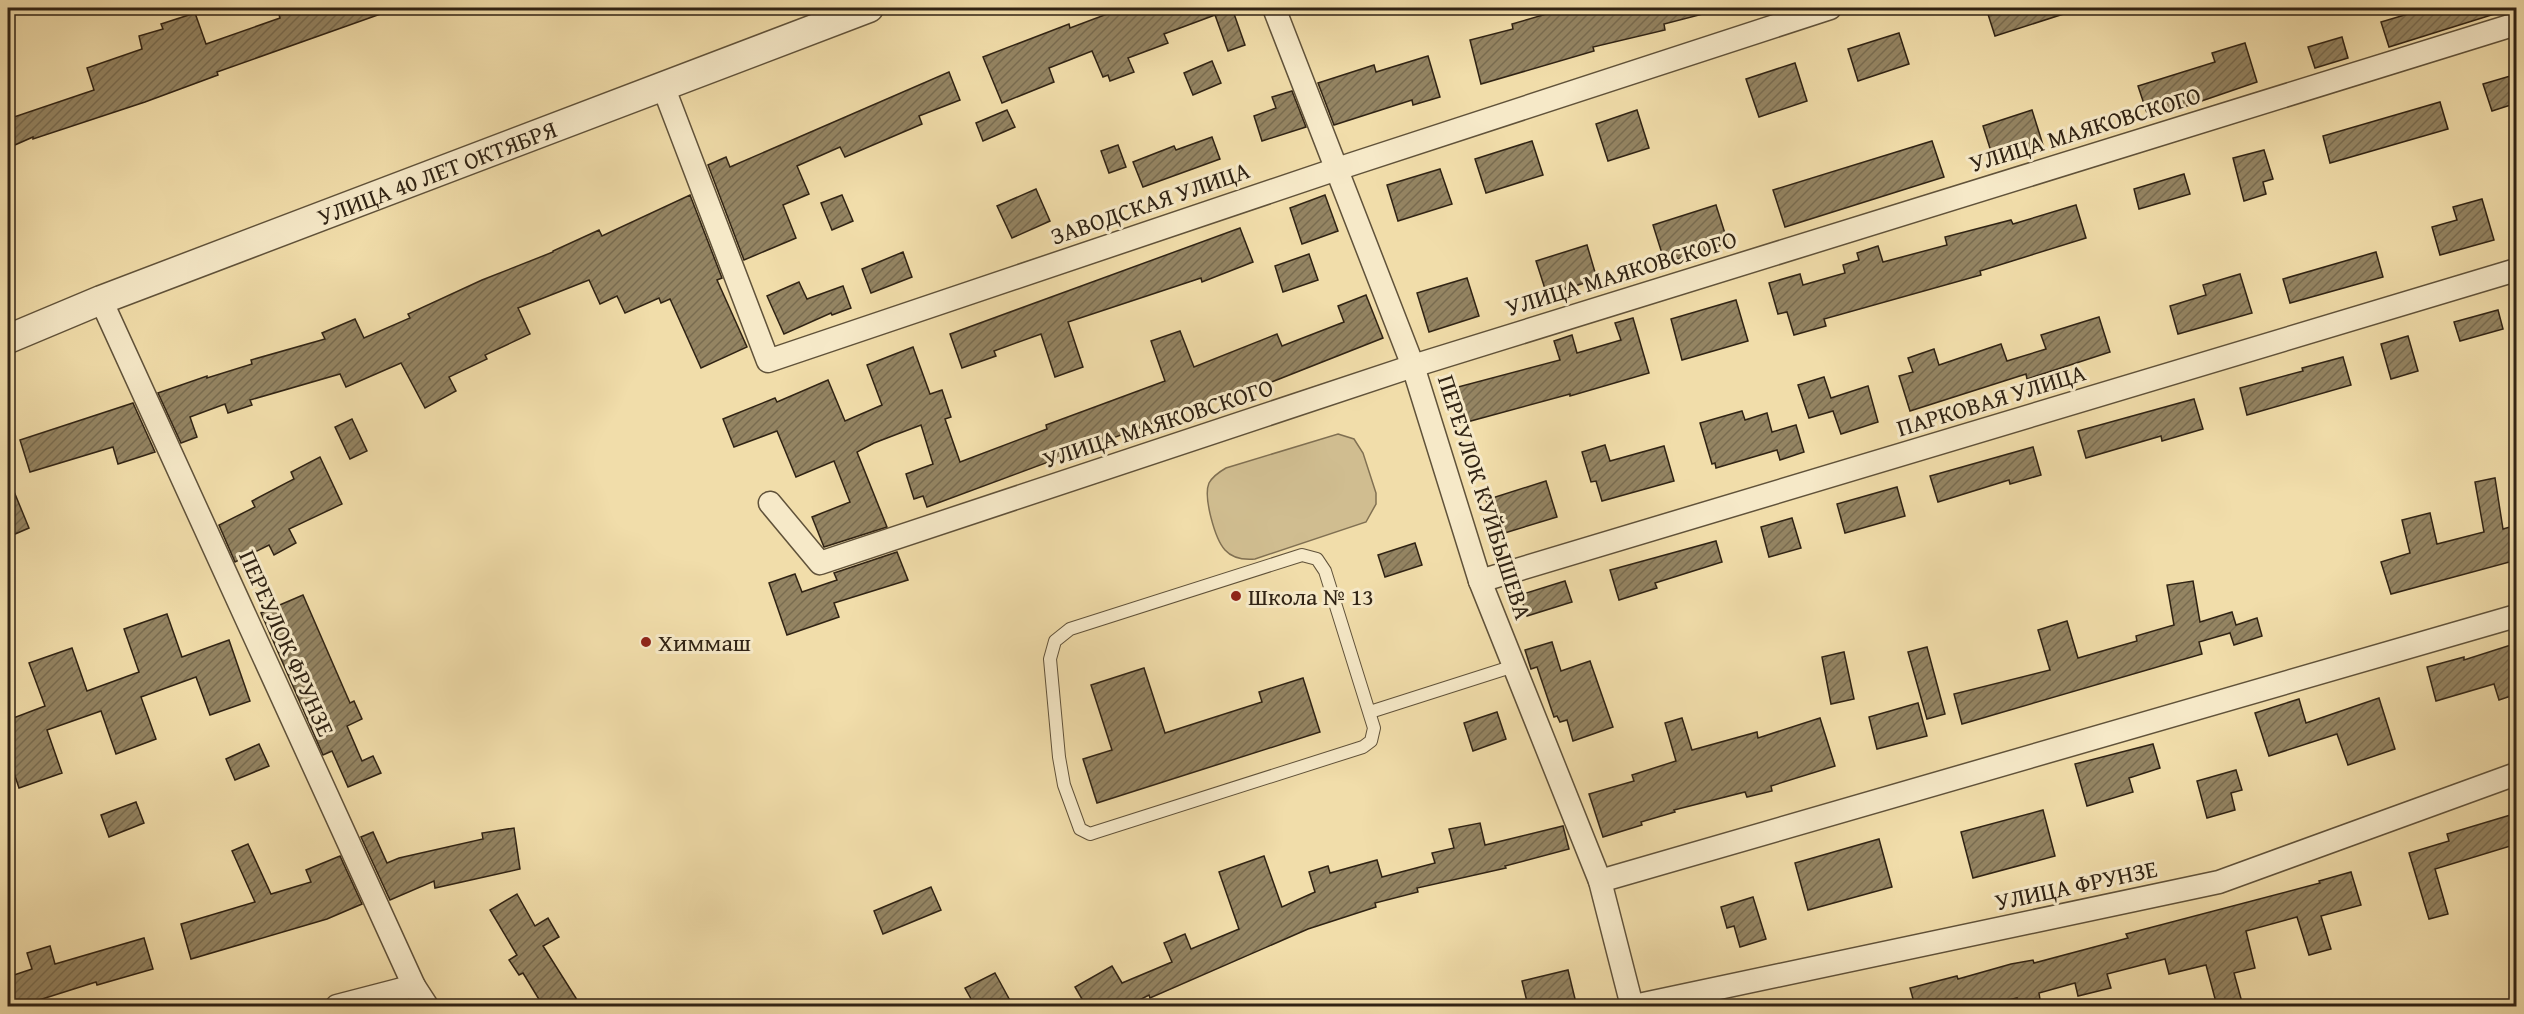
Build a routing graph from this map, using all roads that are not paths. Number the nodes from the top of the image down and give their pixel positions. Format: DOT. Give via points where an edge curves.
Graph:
graph roads {
  1 [pos="868,8"];
  2 [pos="1274,8"];
  3 [pos="1830,8"];
  4 [pos="2517,24"];
  5 [pos="663,86"];
  6 [pos="1337,168"];
  7 [pos="2517,270"];
  8 [pos="101,300"];
  9 [pos="8,339"];
  10 [pos="1413,366"];
  11 [pos="770,503"];
  12 [pos="1480,581"];
  13 [pos="2517,616"];
  14 [pos="1514,666"];
  15 [pos="1370,712"];
  16 [pos="2517,774"];
  17 [pos="1600,881"];
  18 [pos="414,986"];
  19 [pos="337,1006"];
  20 [pos="427,1006"];
  21 [pos="1633,1006"];
  1 -- 5 [label="street, УЛИЦА 40 ЛЕТ ОКТЯБРЯ"];
  2 -- 6 [label="street, ПЕРЕУЛОК КУЙБЫШЕВА"];
  3 -- 6 [label="street, ЗАВОДСКАЯ УЛИЦА"];
  4 -- 10 [label="street, УЛИЦА МАЯКОВСКОГО"];
  5 -- 6 [label="street, ЗАВОДСКАЯ УЛИЦА" via="768,361"];
  5 -- 8 [label="street, УЛИЦА 40 ЛЕТ ОКТЯБРЯ"];
  6 -- 10 [label="street, ПЕРЕУЛОК КУЙБЫШЕВА"];
  7 -- 12 [label="street, ПАРКОВАЯ УЛИЦА"];
  8 -- 9 [label="street, УЛИЦА 40 ЛЕТ ОКТЯБРЯ"];
  8 -- 18 [label="street, ПЕРЕУЛОК ФРУНЗЕ"];
  10 -- 11 [label="street, УЛИЦА МАЯКОВСКОГО" via="820,563"];
  10 -- 12 [label="street, ПЕРЕУЛОК КУЙБЫШЕВА"];
  12 -- 14 [label="street, ПЕРЕУЛОК КУЙБЫШЕВА"];
  13 -- 17 [label="street"];
  14 -- 15 [label="lane"];
  14 -- 17 [label="street, ПЕРЕУЛОК КУЙБЫШЕВА"];
  15 -- 15 [label="lane" via="1375,733 1364,747 1090,834 1076,823 1064,785 1050,658 1060,635 1070,629 1309,555 1325,571"];
  16 -- 21 [label="street, УЛИЦА ФРУНЗЕ" via="2219,882"];
  17 -- 21 [label="street, ПЕРЕУЛОК КУЙБЫШЕВА"];
  18 -- 19 [label="street"];
  18 -- 20 [label="street, ПЕРЕУЛОК ФРУНЗЕ"];
}
